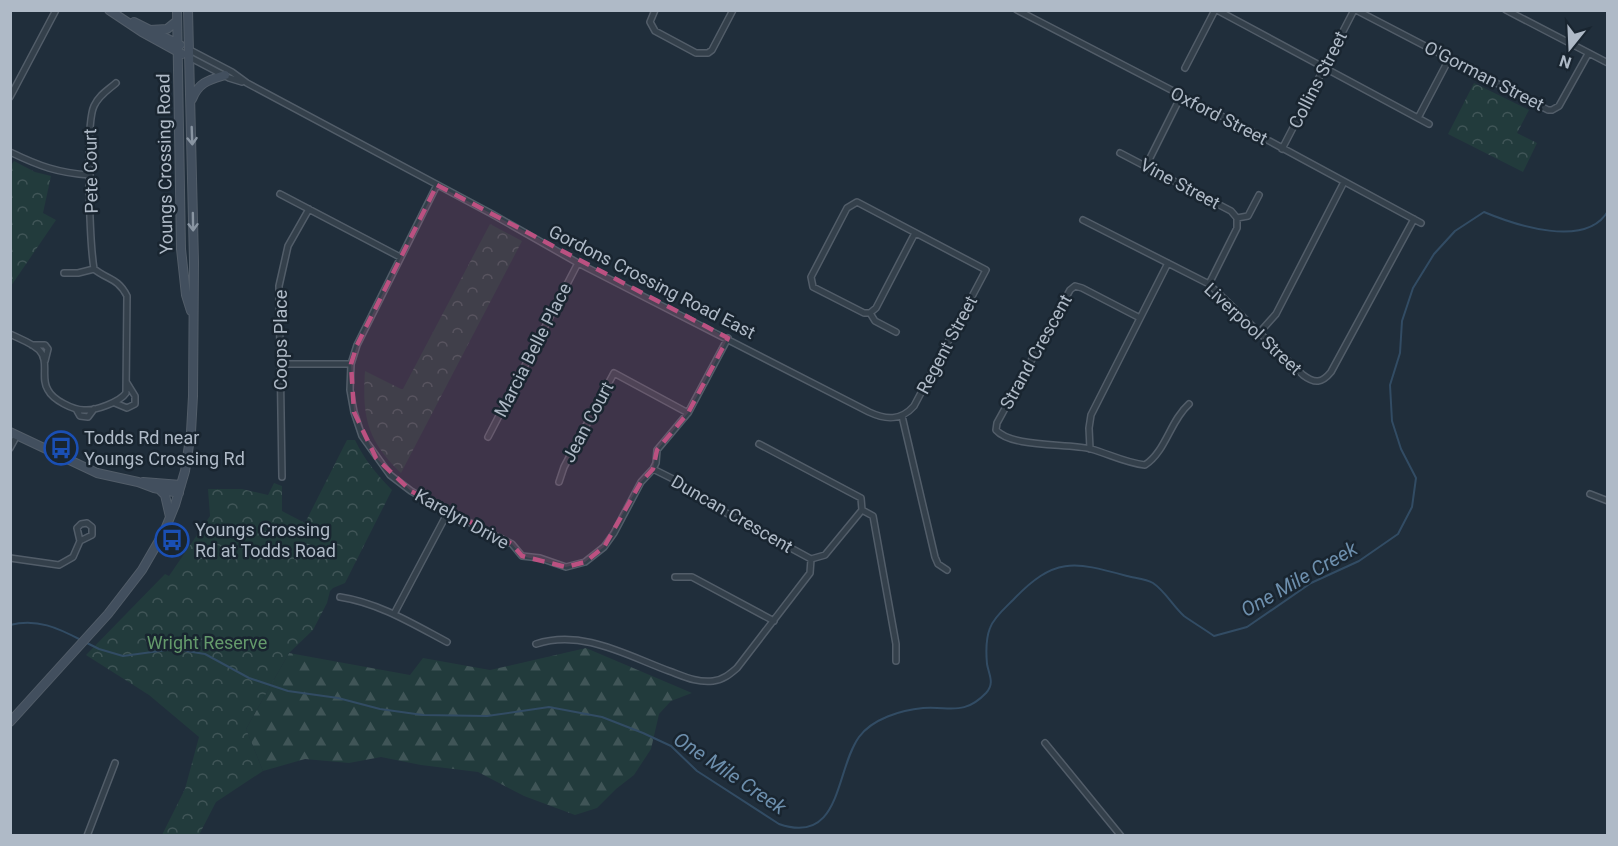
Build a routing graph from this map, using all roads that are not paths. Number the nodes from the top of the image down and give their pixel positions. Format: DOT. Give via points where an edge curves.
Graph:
graph roads {
  1 [pos="56,10"];
  2 [pos="177,10"];
  3 [pos="188,10"];
  4 [pos="655,10"];
  5 [pos="733,10"];
  6 [pos="1017,10"];
  7 [pos="1216,10"];
  8 [pos="1355,10"];
  9 [pos="1506,10"];
  10 [pos="111,12"];
  11 [pos="177,21"];
  12 [pos="150,30"];
  13 [pos="178,48"];
  14 [pos="188,53"];
  15 [pos="1588,54"];
  16 [pos="1449,59"];
  17 [pos="1608,63"];
  18 [pos="1325,67"];
  19 [pos="1185,68"];
  20 [pos="225,75"];
  21 [pos="117,83"];
  22 [pos="247,83"];
  23 [pos="1181,96"];
  24 [pos="10,97"];
  25 [pos="190,102"];
  26 [pos="1418,118"];
  27 [pos="1429,124"];
  28 [pos="1282,149"];
  29 [pos="10,152"];
  30 [pos="1120,153"];
  31 [pos="1146,166"];
  32 [pos="90,175"];
  33 [pos="1344,182"];
  34 [pos="437,185"];
  35 [pos="280,194"];
  36 [pos="1259,195"];
  37 [pos="309,209"];
  38 [pos="1238,218"];
  39 [pos="1414,219"];
  40 [pos="1083,220"];
  41 [pos="1421,223"];
  42 [pos="915,233"];
  43 [pos="400,257"];
  44 [pos="194,262"];
  45 [pos="578,263"];
  46 [pos="1168,263"];
  47 [pos="183,266"];
  48 [pos="94,269"];
  49 [pos="64,273"];
  50 [pos="1209,284"];
  51 [pos="870,313"];
  52 [pos="192,316"];
  53 [pos="1140,318"];
  54 [pos="896,332"];
  55 [pos="1260,332"];
  56 [pos="10,334"];
  57 [pos="728,338"];
  58 [pos="281,364"];
  59 [pos="351,364"];
  60 [pos="126,382"];
  61 [pos="115,402"];
  62 [pos="1189,404"];
  63 [pos="688,413"];
  64 [pos="902,416"];
  65 [pos="14,433"];
  66 [pos="488,437"];
  67 [pos="759,444"];
  68 [pos="10,448"];
  69 [pos="1090,449"];
  70 [pos="653,469"];
  71 [pos="282,477"];
  72 [pos="138,482"];
  73 [pos="559,482"];
  74 [pos="180,489"];
  75 [pos="160,490"];
  76 [pos="1590,494"];
  77 [pos="1608,501"];
  78 [pos="862,510"];
  79 [pos="448,512"];
  80 [pos="170,517"];
  81 [pos="80,541"];
  82 [pos="10,558"];
  83 [pos="811,560"];
  84 [pos="947,570"];
  85 [pos="675,577"];
  86 [pos="340,597"];
  87 [pos="394,614"];
  88 [pos="774,621"];
  89 [pos="447,642"];
  90 [pos="536,644"];
  91 [pos="896,661"];
  92 [pos="10,722"];
  93 [pos="1045,742"];
  94 [pos="115,763"];
  95 [pos="87,836"];
  96 [pos="1121,836"];
  1 -- 24 [label="street"];
  2 -- 11 [label="main road, Youngs Crossing Road"];
  3 -- 14 [label="main road, Youngs Crossing Road"];
  4 -- 5 [label="street" via="650,22 655,31 702,54 712,50"];
  6 -- 23 [label="street, Oxford Street"];
  7 -- 18 [label="street"];
  7 -- 19 [label="street"];
  8 -- 16 [label="street, O'Gorman Street"];
  8 -- 18 [label="street, Collins Street"];
  9 -- 15 [label="street"];
  10 -- 12 [label="main road"];
  10 -- 13 [label="main road"];
  11 -- 12 [label="main road" via="167,29"];
  11 -- 13 [label="main road, Youngs Crossing Road"];
  12 -- 13 [label="main road"];
  13 -- 14 [label="main road"];
  13 -- 47 [label="main road, Youngs Crossing Road"];
  14 -- 20 [label="street, Gordons Crossing Road East"];
  14 -- 22 [label="street, Gordons Crossing Road East" via="232,72"];
  14 -- 25 [label="main road, Youngs Crossing Road"];
  15 -- 16 [label="street, O'Gorman Street" via="1559,106 1552,110"];
  15 -- 17 [label="street"];
  16 -- 26 [label="street"];
  18 -- 26 [label="street"];
  18 -- 28 [label="street, Collins Street"];
  20 -- 22 [label="street, Gordons Crossing Road East"];
  20 -- 25 [label="main road" via="202,83"];
  21 -- 32 [label="street, Pete Court" via="101,94 94,105"];
  22 -- 34 [label="street, Gordons Crossing Road East"];
  23 -- 28 [label="street, Oxford Street"];
  23 -- 31 [label="street"];
  25 -- 44 [label="main road, Youngs Crossing Road, one-way"];
  26 -- 27 [label="street"];
  28 -- 33 [label="street, Oxford Street"];
  29 -- 32 [label="street" via="50,170"];
  30 -- 31 [label="street, Vine Street"];
  31 -- 38 [label="street, Vine Street"];
  32 -- 48 [label="street, Pete Court"];
  33 -- 39 [label="street, Oxford Street"];
  33 -- 55 [label="street" via="1276,314"];
  34 -- 43 [label="street, Karelyn Drive"];
  34 -- 45 [label="street, Gordons Crossing Road East"];
  35 -- 37 [label="street"];
  36 -- 38 [label="street, Vine Street" via="1248,216"];
  37 -- 43 [label="street"];
  37 -- 58 [label="street, Coops Place" via="283,262 279,286"];
  38 -- 50 [label="street, Vine Street" via="1237,228"];
  39 -- 41 [label="street, Oxford Street"];
  39 -- 55 [label="street, Liverpool Street" via="1322,381 1309,380"];
  40 -- 46 [label="street, Liverpool Street"];
  42 -- 51 [label="street"];
  42 -- 51 [label="street" via="859,203 847,207 810,281 813,287 864,314"];
  42 -- 64 [label="street, Regent Street" via="986,270 917,402"];
  43 -- 59 [label="street, Karelyn Drive"];
  44 -- 47 [label="main road" via="190,267"];
  44 -- 52 [label="main road, Youngs Crossing Road"];
  45 -- 57 [label="street, Gordons Crossing Road East"];
  45 -- 66 [label="street, Marcia Belle Place"];
  46 -- 50 [label="street, Liverpool Street"];
  46 -- 53 [label="street"];
  47 -- 52 [label="main road, Youngs Crossing Road"];
  48 -- 49 [label="street"];
  48 -- 60 [label="street" via="122,286 127,296"];
  50 -- 55 [label="street, Liverpool Street"];
  51 -- 54 [label="street" via="875,321"];
  52 -- 74 [label="main road, Youngs Crossing Road" via="192,417"];
  53 -- 69 [label="street" via="1091,415"];
  53 -- 69 [label="street, Strand Crescent" via="1075,286 997,423 996,430 1011,440"];
  56 -- 61 [label="street" via="32,345 45,345 48,391 76,409 80,416 88,417 95,408"];
  57 -- 63 [label="street, Karelyn Drive"];
  57 -- 64 [label="street, Gordons Crossing Road East" via="879,417"];
  58 -- 59 [label="street"];
  58 -- 71 [label="street, Coops Place"];
  59 -- 79 [label="street, Karelyn Drive" via="354,412 362,436 376,458 397,481"];
  60 -- 61 [label="street" via="126,393"];
  60 -- 61 [label="street" via="135,396 135,404 127,408"];
  62 -- 69 [label="street" via="1179,412 1153,460 1145,465"];
  63 -- 70 [label="street, Karelyn Drive" via="657,450"];
  63 -- 73 [label="street, Jean Court" via="614,373"];
  64 -- 84 [label="street" via="935,556"];
  65 -- 68 [label="street"];
  65 -- 72 [label="main road" via="97,473"];
  67 -- 78 [label="street" via="861,498"];
  70 -- 79 [label="street, Karelyn Drive" via="641,482 604,548 585,562 566,567 522,556 512,544"];
  70 -- 83 [label="street, Duncan Crescent"];
  72 -- 74 [label="main road"];
  72 -- 75 [label="main road"];
  74 -- 75 [label="main road"];
  74 -- 80 [label="main road, Youngs Crossing Road"];
  75 -- 80 [label="main road"];
  76 -- 77 [label="street"];
  78 -- 83 [label="street" via="825,555"];
  78 -- 91 [label="street" via="873,516"];
  79 -- 87 [label="street"];
  80 -- 92 [label="main road, Youngs Crossing Road" via="126,592"];
  81 -- 82 [label="street" via="73,557 59,565"];
  83 -- 88 [label="street" via="810,573"];
  85 -- 88 [label="street" via="692,577"];
  86 -- 87 [label="street" via="357,599"];
  87 -- 89 [label="street"];
  88 -- 90 [label="street" via="737,668 714,681 693,680 588,640 552,639"];
  93 -- 96 [label="street"];
  94 -- 95 [label="street"];
}
